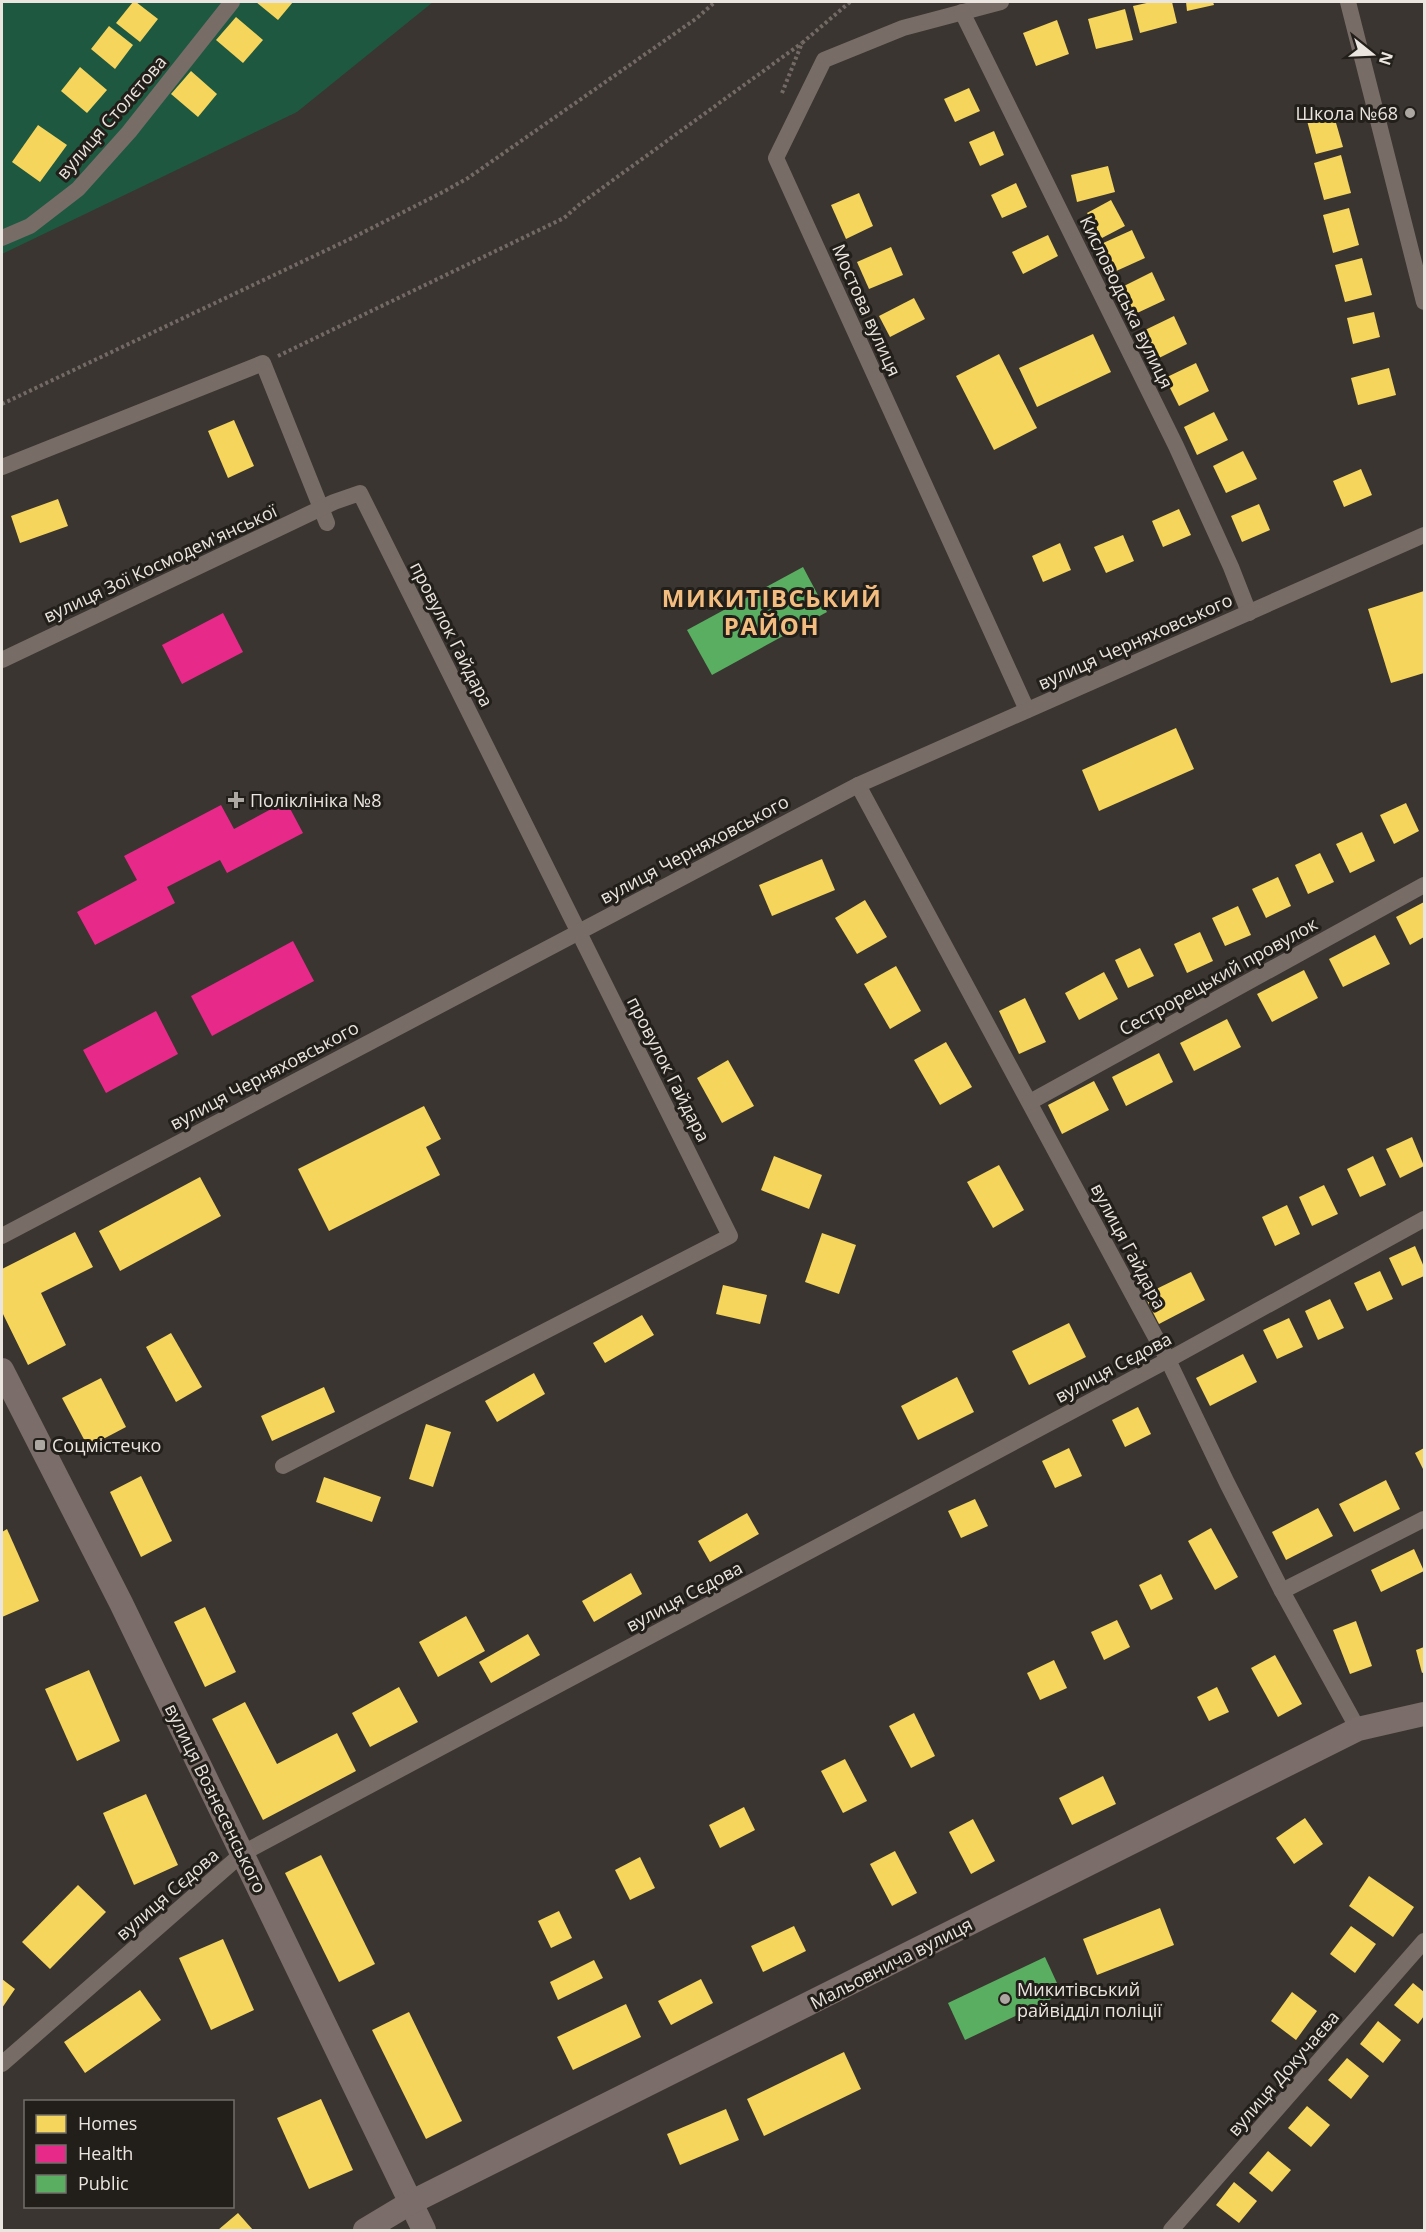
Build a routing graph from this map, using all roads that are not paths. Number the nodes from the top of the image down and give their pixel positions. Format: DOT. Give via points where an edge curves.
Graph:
graph roads {
  1 [pos="232,2"];
  2 [pos="1001,2"];
  3 [pos="1348,2"];
  4 [pos="962,12"];
  5 [pos="2,238"];
  6 [pos="1425,302"];
  7 [pos="2,467"];
  8 [pos="328,511"];
  9 [pos="1425,535"];
  10 [pos="1249,613"];
  11 [pos="2,660"];
  12 [pos="1028,710"];
  13 [pos="858,785"];
  14 [pos="1425,885"];
  15 [pos="578,932"];
  16 [pos="1030,1102"];
  17 [pos="1425,1219"];
  18 [pos="2,1236"];
  19 [pos="1168,1360"];
  20 [pos="2,1370"];
  21 [pos="283,1466"];
  22 [pos="1425,1519"];
  23 [pos="1282,1591"];
  24 [pos="1425,1714"];
  25 [pos="1358,1730"];
  26 [pos="243,1853"];
  27 [pos="1425,1941"];
  28 [pos="2,2064"];
  29 [pos="410,2203"];
  30 [pos="365,2230"];
  31 [pos="423,2230"];
  32 [pos="1171,2230"];
  1 -- 5 [label="street, вулиця Столєтова" via="129,132 78,189 30,226"];
  2 -- 4 [label="street"];
  3 -- 6 [label="street"];
  4 -- 10 [label="street, Кисловодська вулиця" via="1176,446"];
  4 -- 12 [label="street, Мостова вулиця" via="903,28 824,60 776,158"];
  7 -- 8 [label="street" via="263,363"];
  8 -- 11 [label="street, вулиця Зої Космодем'янської"];
  8 -- 15 [label="street, провулок Гайдара" via="360,493"];
  9 -- 10 [label="street, вулиця Черняховського"];
  10 -- 12 [label="street, вулиця Черняховського"];
  12 -- 13 [label="street, вулиця Черняховського"];
  13 -- 15 [label="street, вулиця Черняховського"];
  13 -- 16 [label="street, вулиця Гайдара"];
  14 -- 16 [label="street, Сестрорецький провулок"];
  15 -- 18 [label="street, вулиця Черняховського"];
  15 -- 21 [label="street, провулок Гайдара" via="730,1236"];
  16 -- 19 [label="street, вулиця Гайдара"];
  17 -- 19 [label="street, вулиця Сєдова"];
  19 -- 23 [label="street, вулиця Гайдара"];
  19 -- 26 [label="street, вулиця Сєдова"];
  20 -- 26 [label="street, вулиця Вознесенського" via="122,1603"];
  22 -- 23 [label="street"];
  23 -- 25 [label="street, вулиця Гайдара"];
  24 -- 25 [label="street, Мальовнича вулиця"];
  25 -- 29 [label="street, Мальовнича вулиця"];
  26 -- 28 [label="street, вулиця Сєдова"];
  26 -- 29 [label="street, вулиця Вознесенського"];
  27 -- 32 [label="street, вулиця Докучаєва"];
  29 -- 30 [label="street, Мальовнича вулиця"];
  29 -- 31 [label="street, вулиця Вознесенського"];
}
